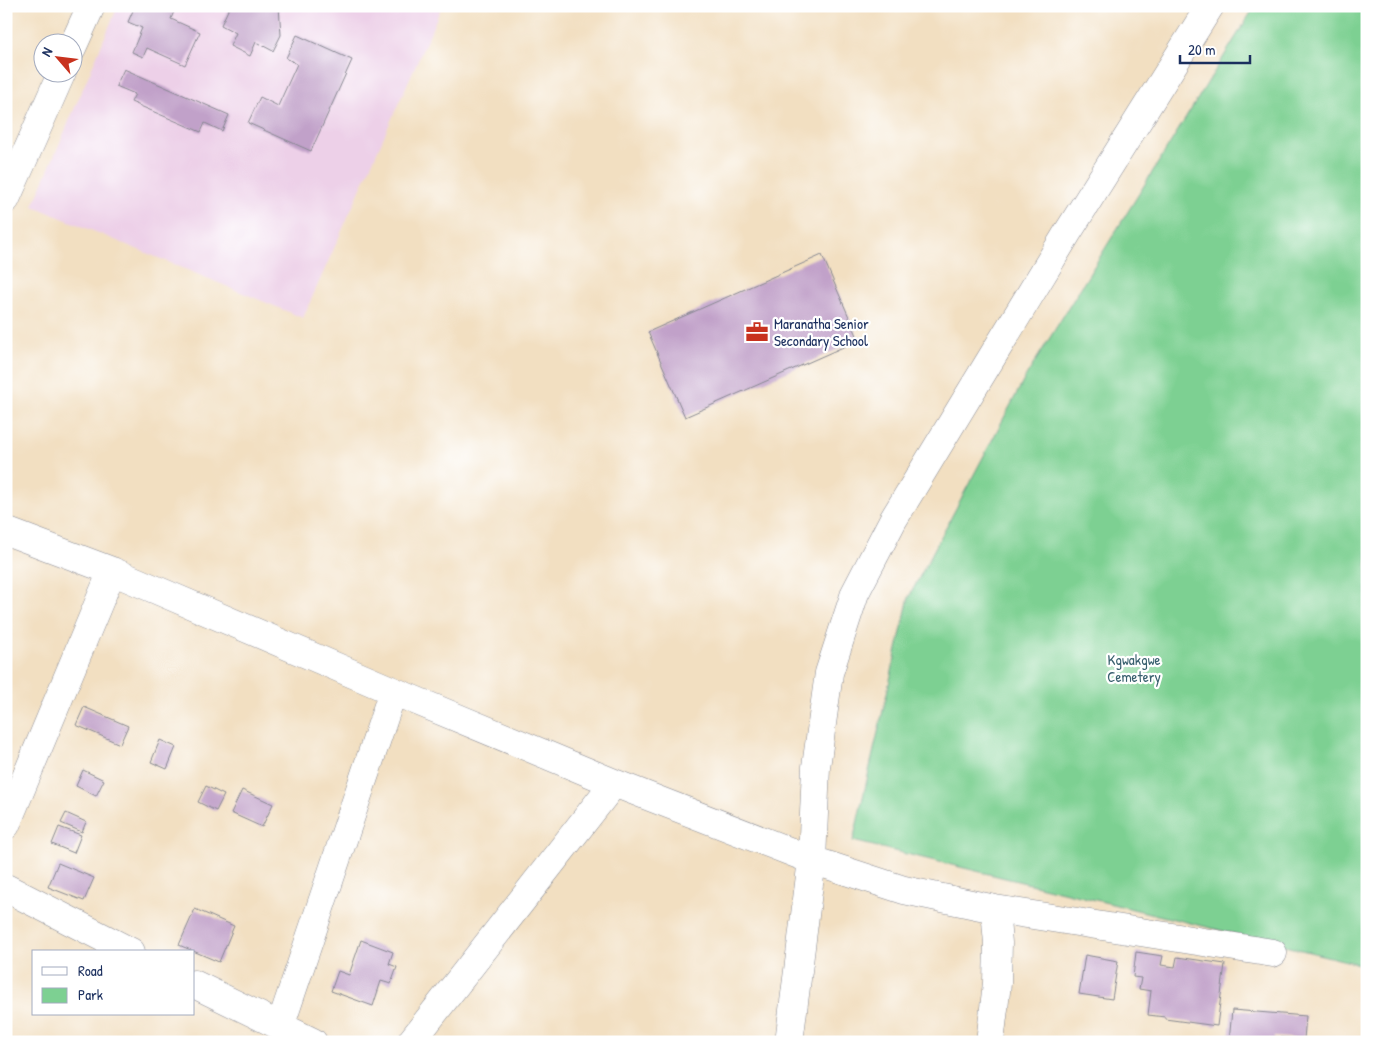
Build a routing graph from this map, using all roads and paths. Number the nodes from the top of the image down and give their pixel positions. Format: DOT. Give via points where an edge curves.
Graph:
graph roads {
  1 [pos="91,6"];
  2 [pos="1210,6"];
  3 [pos="79,32"];
  4 [pos="58,82"];
  5 [pos="6,199"];
  6 [pos="6,531"];
  7 [pos="112,571"];
  8 [pos="392,691"];
  9 [pos="614,783"];
  10 [pos="6,824"];
  11 [pos="812,860"];
  12 [pos="6,888"];
  13 [pos="995,909"];
  14 [pos="127,950"];
  15 [pos="1273,953"];
  16 [pos="195,984"];
  17 [pos="280,1027"];
  18 [pos="313,1042"];
  19 [pos="411,1042"];
  20 [pos="789,1042"];
  21 [pos="990,1042"];
  1 -- 3 [label="street"];
  2 -- 11 [label="street" via="898,511 855,593 829,673 816,767"];
  4 -- 5 [label="street"];
  6 -- 7 [label="street"];
  7 -- 8 [label="street"];
  7 -- 10 [label="street"];
  8 -- 9 [label="street"];
  8 -- 17 [label="street"];
  9 -- 11 [label="street"];
  9 -- 19 [label="street"];
  11 -- 13 [label="street" via="904,890"];
  11 -- 20 [label="street"];
  12 -- 14 [label="street"];
  13 -- 15 [label="street"];
  13 -- 21 [label="street" via="997,983"];
  16 -- 17 [label="street"];
  17 -- 18 [label="street"];
}
